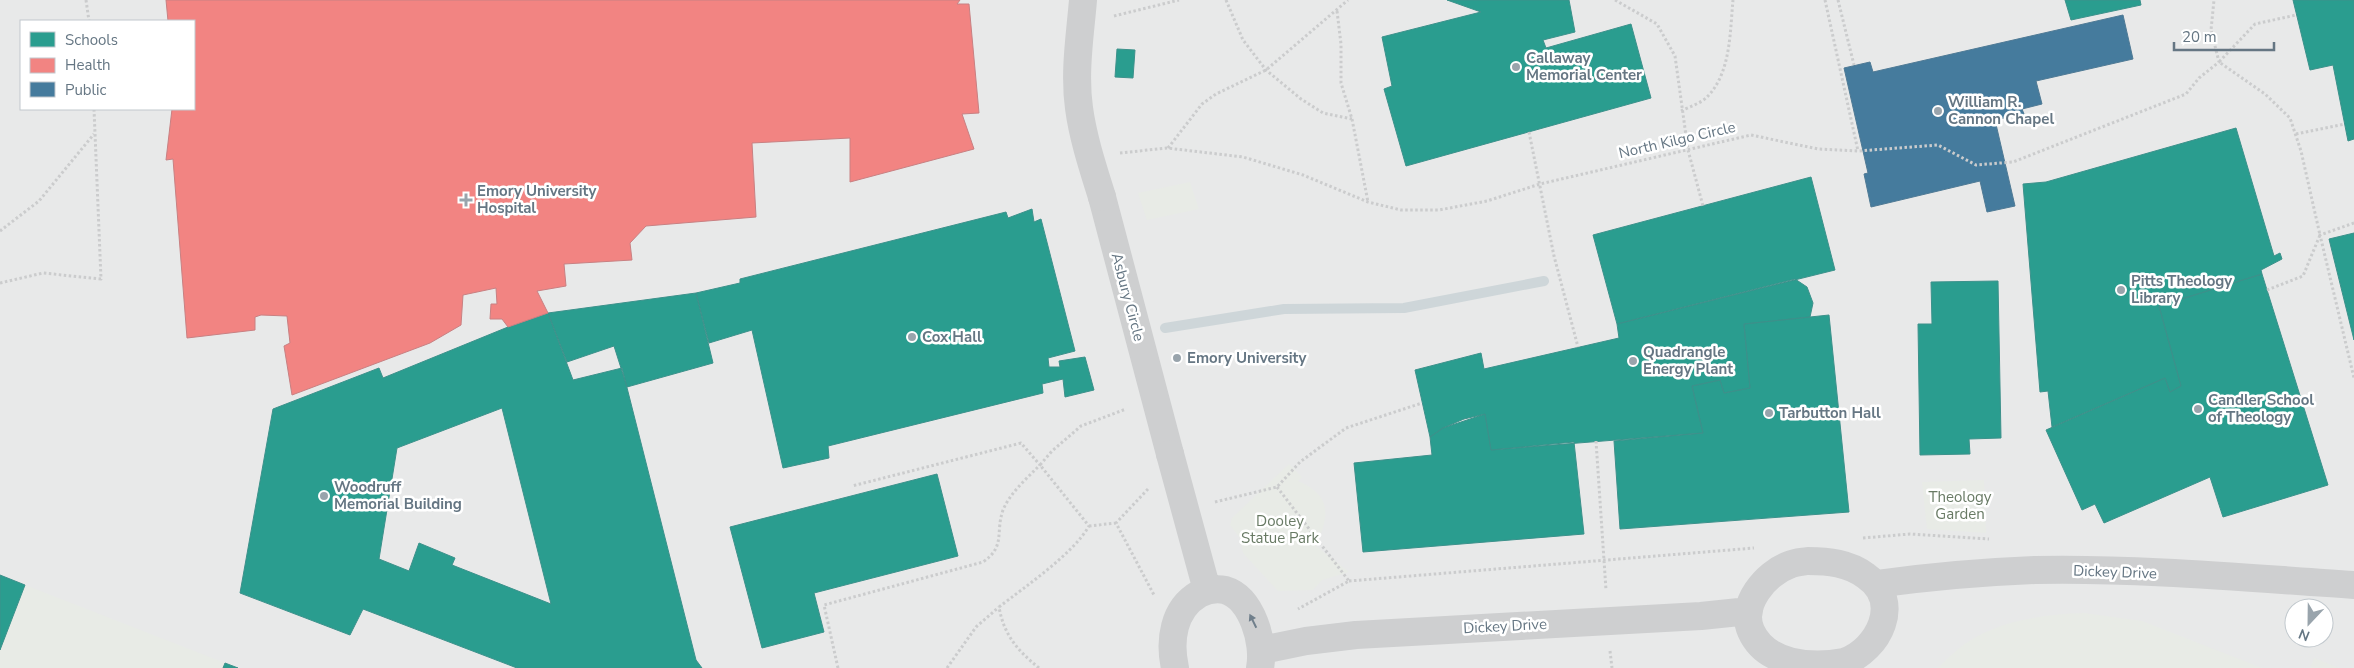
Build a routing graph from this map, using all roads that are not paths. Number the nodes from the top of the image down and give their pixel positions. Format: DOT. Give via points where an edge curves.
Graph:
graph roads {
  1 [pos="1082,12"];
  2 [pos="1876,584"];
  3 [pos="2354,585"];
  4 [pos="1207,590"];
  5 [pos="1749,611"];
  6 [pos="1261,659"];
  7 [pos="1175,668"];
  1 -- 4 [label="street, Asbury Circle" via="1077,72 1079,108"];
  2 -- 3 [label="street, Dickey Drive" via="2036,570 2180,574"];
  2 -- 5 [label="street" via="1840,564 1808,561 1789,564 1762,583"];
  2 -- 5 [label="street" via="1884,613 1878,635 1869,647 1844,662 1808,666 1772,656 1750,630"];
  6 -- 4 [label="street, one-way" via="1252,617 1240,600 1225,590"];
  4 -- 7 [label="street" via="1189,600 1173,628"];
  5 -- 6 [label="street, Dickey Drive" via="1356,635 1306,641"];
}
